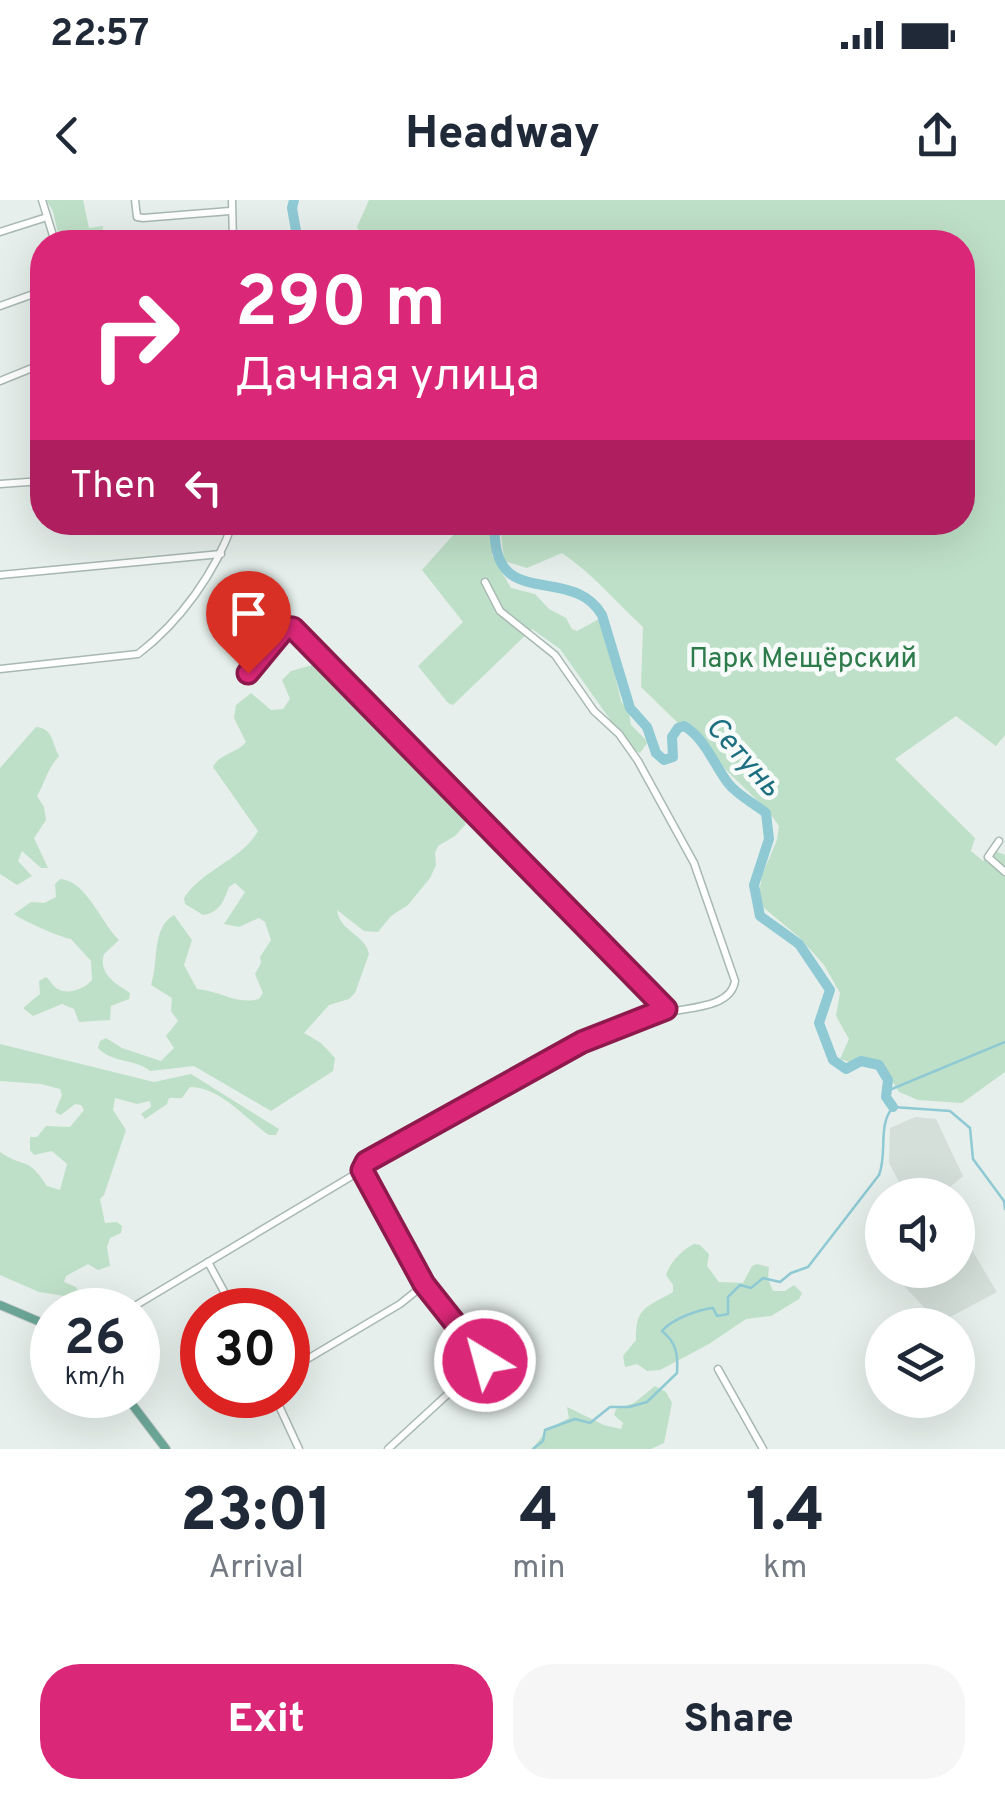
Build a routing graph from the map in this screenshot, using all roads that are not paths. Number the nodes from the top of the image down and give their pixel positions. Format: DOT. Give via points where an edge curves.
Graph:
graph roads {
  1 [pos="42,200"];
  2 [pos="135,200"];
  3 [pos="232,200"];
  4 [pos="230,211"];
  5 [pos="44,218"];
  6 [pos="51,230"];
  7 [pos="231,230"];
  8 [pos="0,232"];
  9 [pos="30,296"];
  10 [pos="0,306"];
  11 [pos="30,369"];
  12 [pos="0,381"];
  13 [pos="30,482"];
  14 [pos="0,484"];
  15 [pos="228,535"];
  16 [pos="221,554"];
  17 [pos="0,575"];
  18 [pos="485,582"];
  19 [pos="0,670"];
  20 [pos="248,673"];
  21 [pos="999,841"];
  22 [pos="1005,872"];
  23 [pos="666,1009"];
  24 [pos="364,1166"];
  25 [pos="208,1262"];
  26 [pos="424,1284"];
  27 [pos="222,1288"];
  28 [pos="160,1291"];
  29 [pos="0,1305"];
  30 [pos="30,1318"];
  31 [pos="310,1357"];
  32 [pos="718,1369"];
  33 [pos="142,1418"];
  34 [pos="285,1418"];
  35 [pos="166,1449"];
  36 [pos="300,1449"];
  37 [pos="388,1449"];
  38 [pos="763,1449"];
  1 -- 5 [label="street"];
  2 -- 4 [label="street" via="142,218"];
  3 -- 4 [label="street"];
  4 -- 7 [label="street"];
  5 -- 6 [label="street"];
  5 -- 8 [label="street"];
  9 -- 10 [label="street"];
  11 -- 12 [label="street"];
  13 -- 14 [label="street"];
  15 -- 16 [label="street"];
  16 -- 17 [label="street"];
  16 -- 19 [label="street" via="138,654"];
  18 -- 23 [label="street" via="500,611 555,655 594,711 620,734 694,863 735,981 733,992 726,999"];
  20 -- 23 [label="street" via="290,626"];
  21 -- 22 [label="street" via="988,856"];
  23 -- 24 [label="street" via="582,1042"];
  24 -- 25 [label="street"];
  24 -- 26 [label="street"];
  25 -- 27 [label="street"];
  25 -- 28 [label="street"];
  26 -- 31 [label="street"];
  26 -- 37 [label="street" via="485,1361"];
  29 -- 30 [label="main road"];
  32 -- 38 [label="street"];
  33 -- 35 [label="main road"];
  34 -- 36 [label="street"];
}
